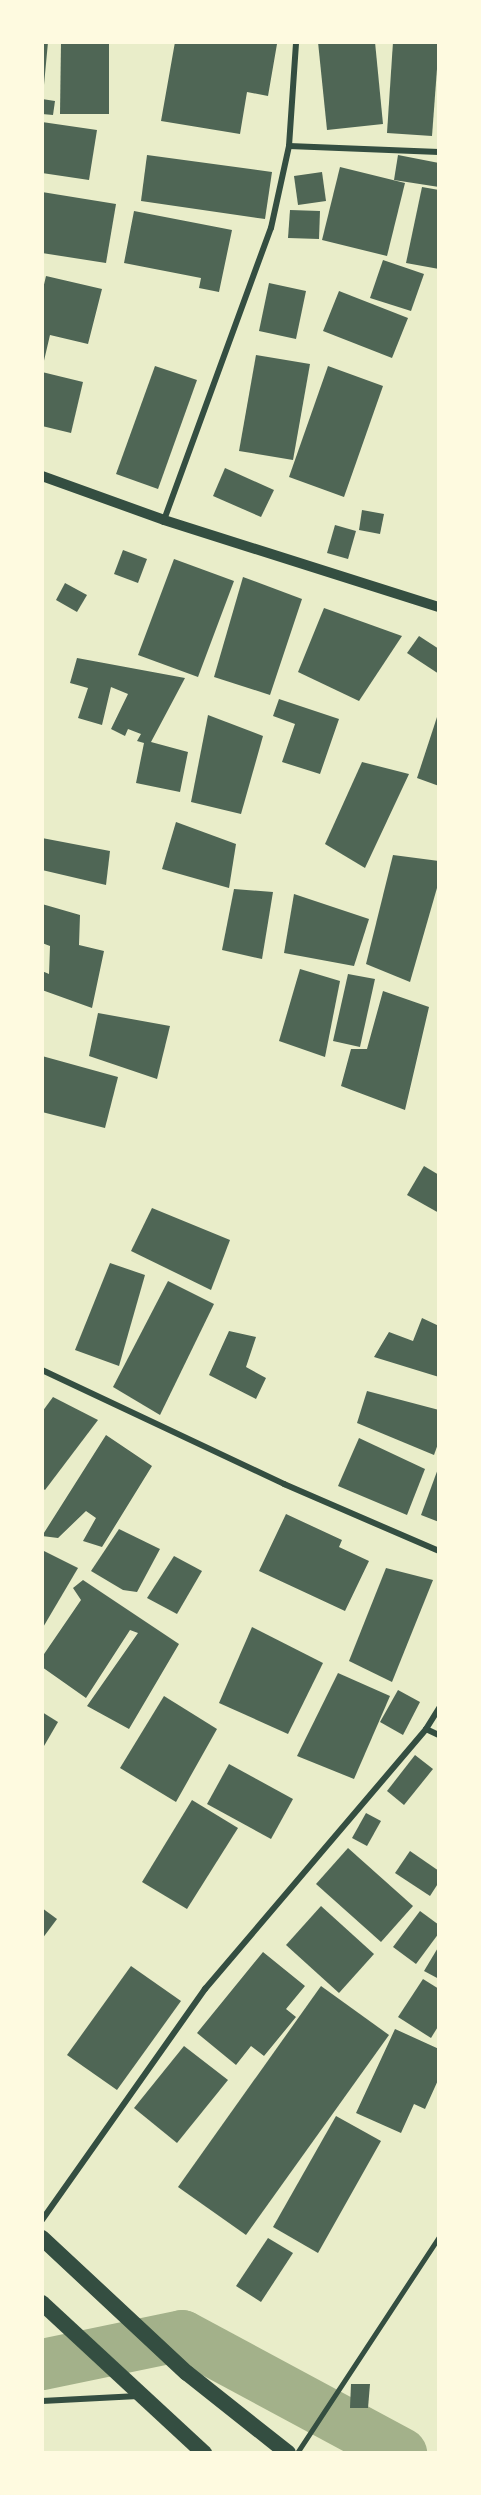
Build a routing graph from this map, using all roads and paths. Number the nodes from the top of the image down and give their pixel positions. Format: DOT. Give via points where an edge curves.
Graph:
graph roads {
  1 [pos="296,42"];
  2 [pos="289,146"];
  3 [pos="439,152"];
  4 [pos="42,476"];
  5 [pos="164,520"];
  6 [pos="439,607"];
  7 [pos="42,1370"];
  8 [pos="439,1551"];
  9 [pos="439,1708"];
  10 [pos="426,1729"];
  11 [pos="439,1735"];
  12 [pos="42,2220"];
  13 [pos="439,2236"];
  14 [pos="42,2238"];
  15 [pos="47,2308"];
  16 [pos="138,2396"];
  17 [pos="42,2401"];
  18 [pos="296,2449"];
  19 [pos="204,2453"];
  20 [pos="297,2453"];
  1 -- 2 [label="street"];
  2 -- 3 [label="street"];
  2 -- 5 [label="street" via="271,228"];
  4 -- 5 [label="street"];
  5 -- 6 [label="street"];
  7 -- 8 [label="street" via="284,1485"];
  9 -- 10 [label="street"];
  10 -- 11 [label="street"];
  10 -- 12 [label="street" via="205,1989"];
  13 -- 18 [label="lane" via="330,2404"];
  14 -- 18 [label="highway" via="187,2373"];
  15 -- 16 [label="highway"];
  16 -- 17 [label="street"];
  16 -- 19 [label="highway"];
  18 -- 20 [label="lane"];
}
